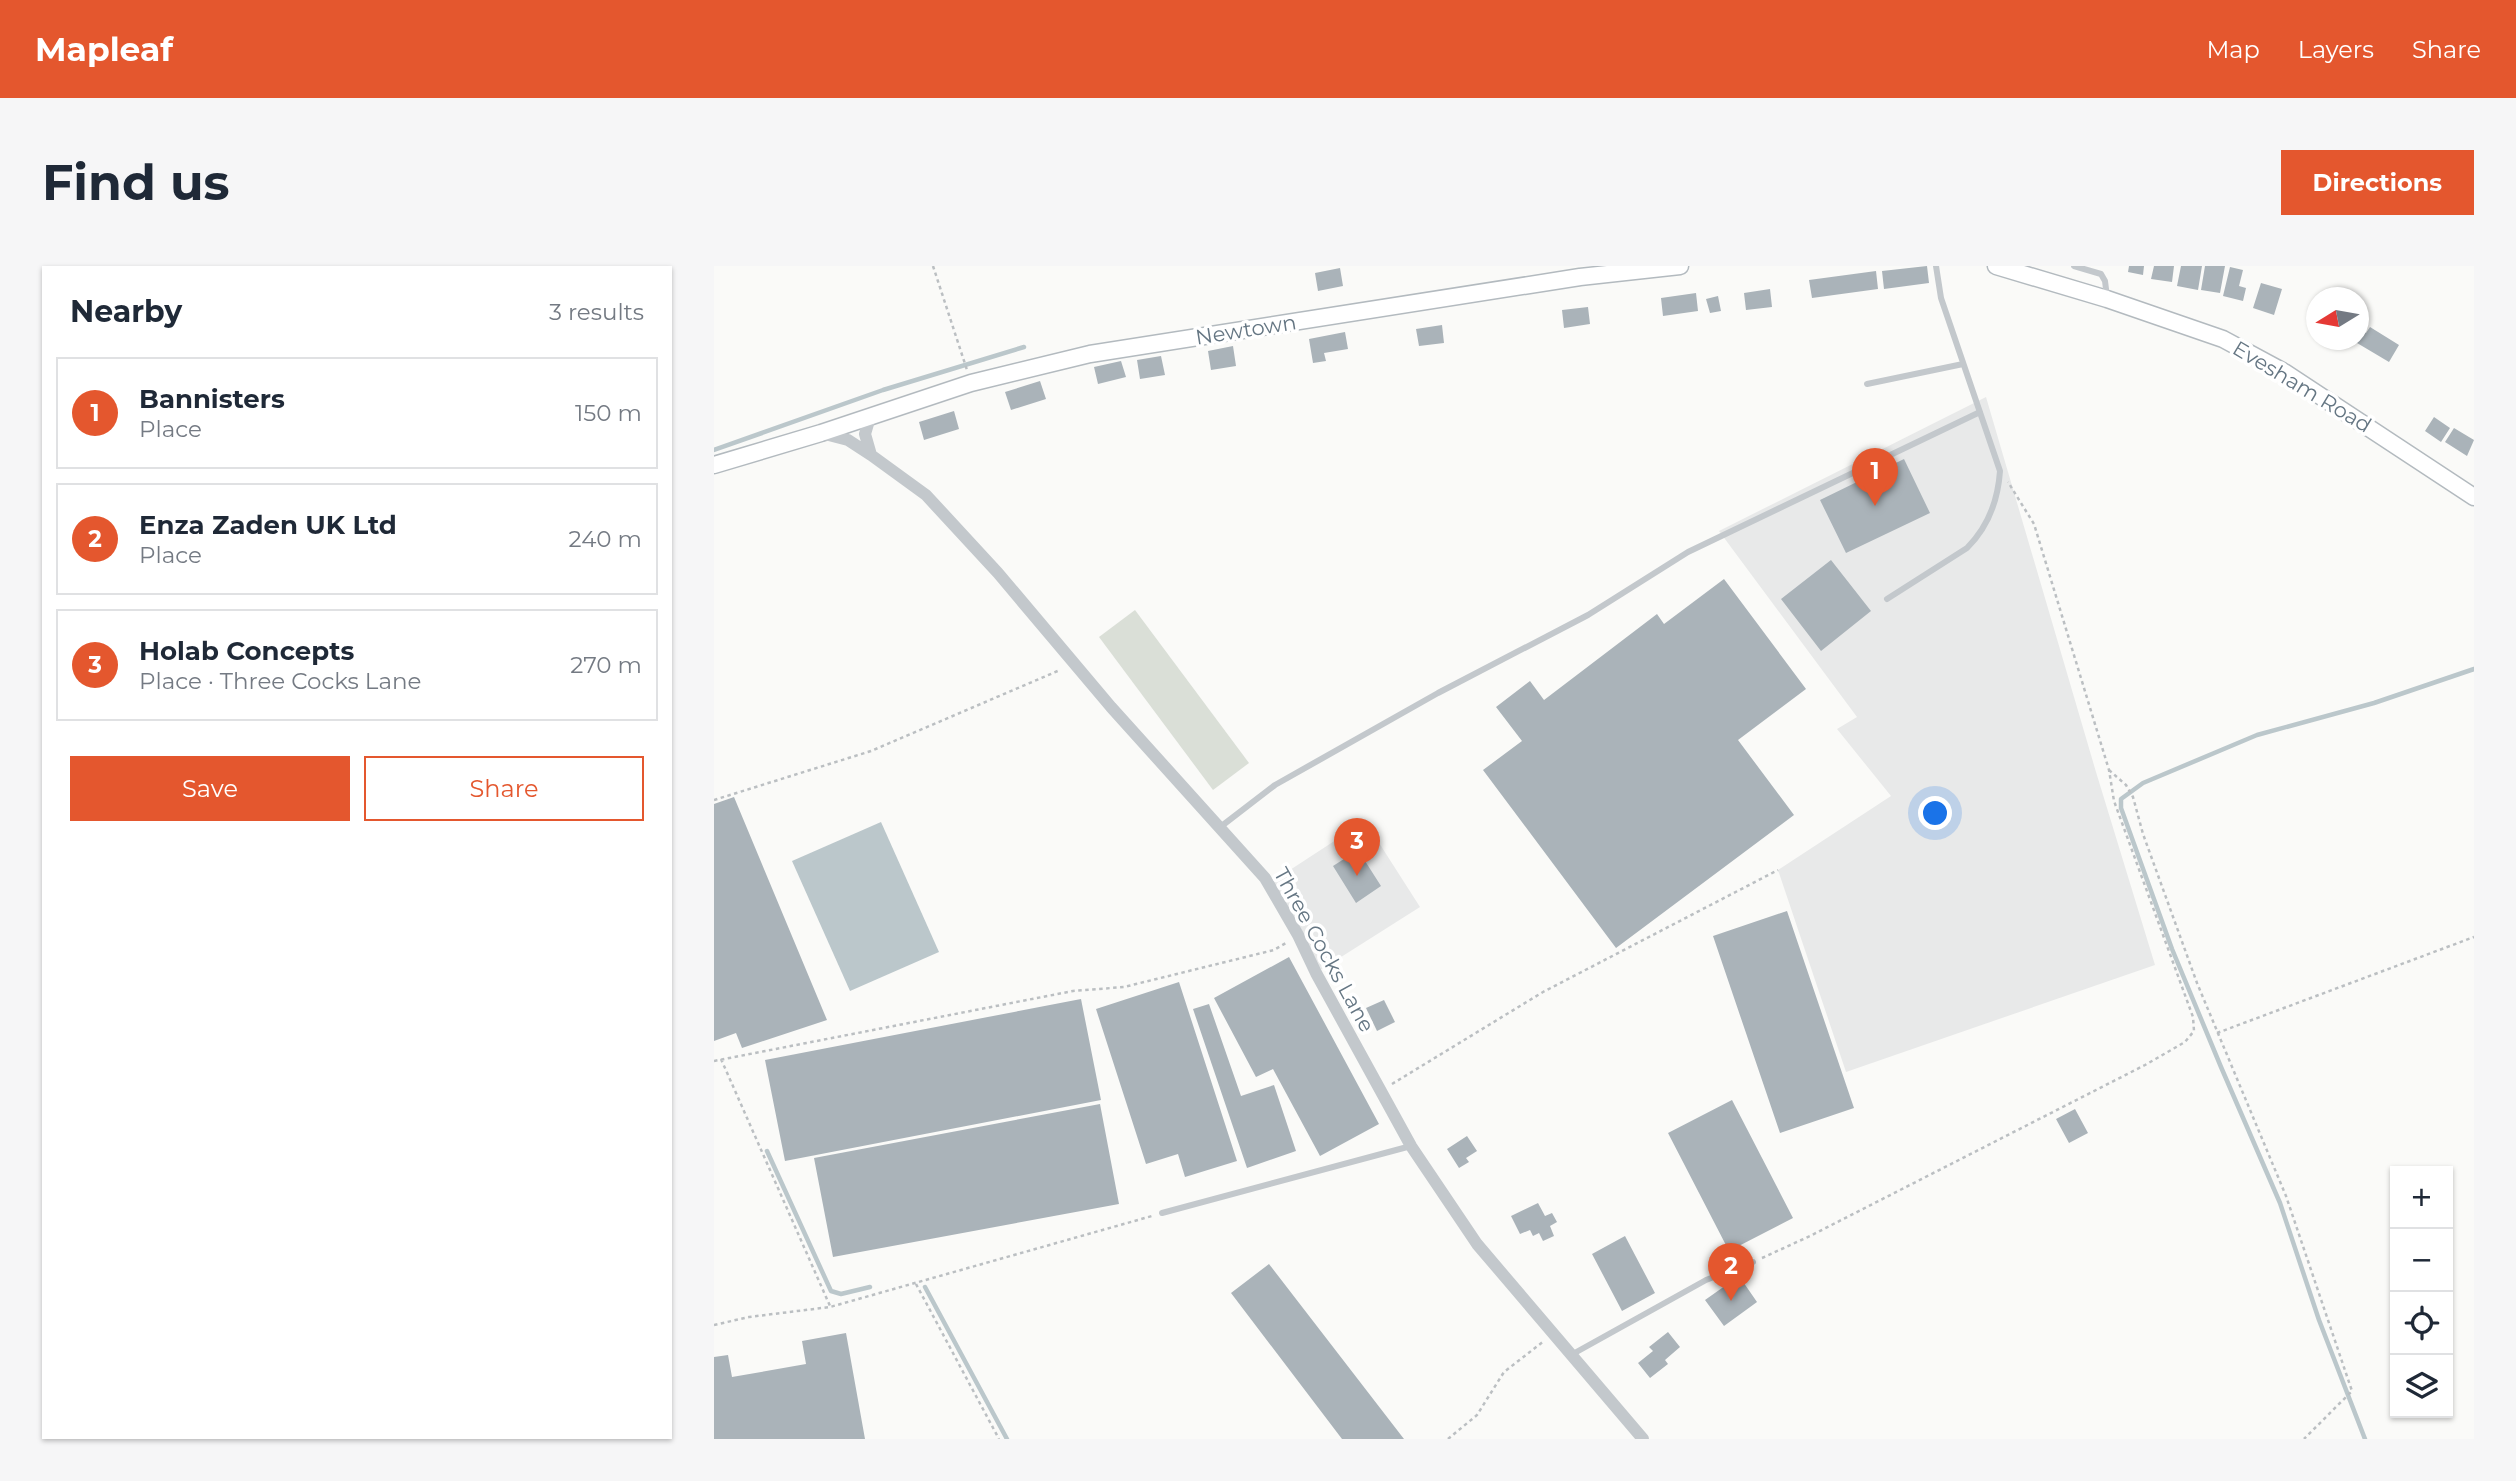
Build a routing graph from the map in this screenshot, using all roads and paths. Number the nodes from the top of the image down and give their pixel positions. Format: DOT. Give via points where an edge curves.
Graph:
graph roads {
  1 [pos="933,266"];
  2 [pos="1679,266"];
  3 [pos="1936,266"];
  4 [pos="1996,266"];
  5 [pos="2074,266"];
  6 [pos="1650,268"];
  7 [pos="2107,299"];
  8 [pos="1963,364"];
  9 [pos="968,372"];
  10 [pos="1867,384"];
  11 [pos="1980,412"];
  12 [pos="870,417"];
  13 [pos="821,433"];
  14 [pos="872,455"];
  15 [pos="714,465"];
  16 [pos="2000,471"];
  17 [pos="2474,497"];
  18 [pos="1887,599"];
  19 [pos="1073,664"];
  20 [pos="2109,770"];
  21 [pos="714,800"];
  22 [pos="1219,828"];
  23 [pos="1778,870"];
  24 [pos="1298,935"];
  25 [pos="2474,937"];
  26 [pos="2217,1033"];
  27 [pos="721,1059"];
  28 [pos="714,1061"];
  29 [pos="1380,1091"];
  30 [pos="1411,1146"];
  31 [pos="1162,1213"];
  32 [pos="1753,1262"];
  33 [pos="916,1284"];
  34 [pos="830,1307"];
  35 [pos="714,1325"];
  36 [pos="1552,1335"];
  37 [pos="1571,1354"];
  38 [pos="999,1439"];
  39 [pos="1448,1439"];
  40 [pos="1643,1439"];
  41 [pos="2304,1439"];
  1 -- 9 [label="path"];
  2 -- 6 [label="main road, Newtown"];
  3 -- 8 [label="lane" via="1941,298"];
  4 -- 7 [label="main road, Evesham Road"];
  5 -- 7 [label="lane" via="2101,274"];
  6 -- 12 [label="main road, Newtown" via="1090,354 971,383"];
  7 -- 17 [label="main road, Evesham Road" via="2223,339 2272,365"];
  8 -- 10 [label="lane"];
  8 -- 11 [label="lane"];
  11 -- 16 [label="lane"];
  11 -- 22 [label="lane" via="1689,552 1588,615 1275,785"];
  12 -- 13 [label="main road, Newtown"];
  12 -- 14 [label="street" via="865,434"];
  13 -- 14 [label="street, Three Cocks Lane" via="848,440"];
  13 -- 15 [label="main road"];
  14 -- 19 [label="street, Three Cocks Lane" via="926,495"];
  16 -- 18 [label="lane" via="1994,502 1978,537"];
  16 -- 20 [label="path" via="2034,524"];
  19 -- 21 [label="path" via="871,751"];
  19 -- 22 [label="street, Three Cocks Lane"];
  20 -- 26 [label="path" via="2133,797"];
  20 -- 32 [label="path" via="2114,802 2193,1017 2194,1031 2185,1042 2145,1065"];
  22 -- 24 [label="street, Three Cocks Lane" via="1265,878"];
  23 -- 29 [label="path" via="1543,992"];
  24 -- 27 [label="path" via="1274,950 1124,987 1073,990"];
  24 -- 29 [label="street, Three Cocks Lane"];
  25 -- 26 [label="path"];
  26 -- 41 [label="path" via="2286,1196 2352,1391"];
  27 -- 28 [label="path"];
  27 -- 34 [label="path"];
  29 -- 30 [label="street, Three Cocks Lane"];
  30 -- 31 [label="lane"];
  30 -- 36 [label="street, Three Cocks Lane" via="1477,1244"];
  31 -- 33 [label="path"];
  32 -- 37 [label="lane" via="1706,1280"];
  33 -- 34 [label="path"];
  33 -- 38 [label="path"];
  34 -- 35 [label="path"];
  36 -- 37 [label="street, Three Cocks Lane"];
  36 -- 39 [label="path" via="1504,1371 1477,1415"];
  37 -- 40 [label="street, Three Cocks Lane"];
}
